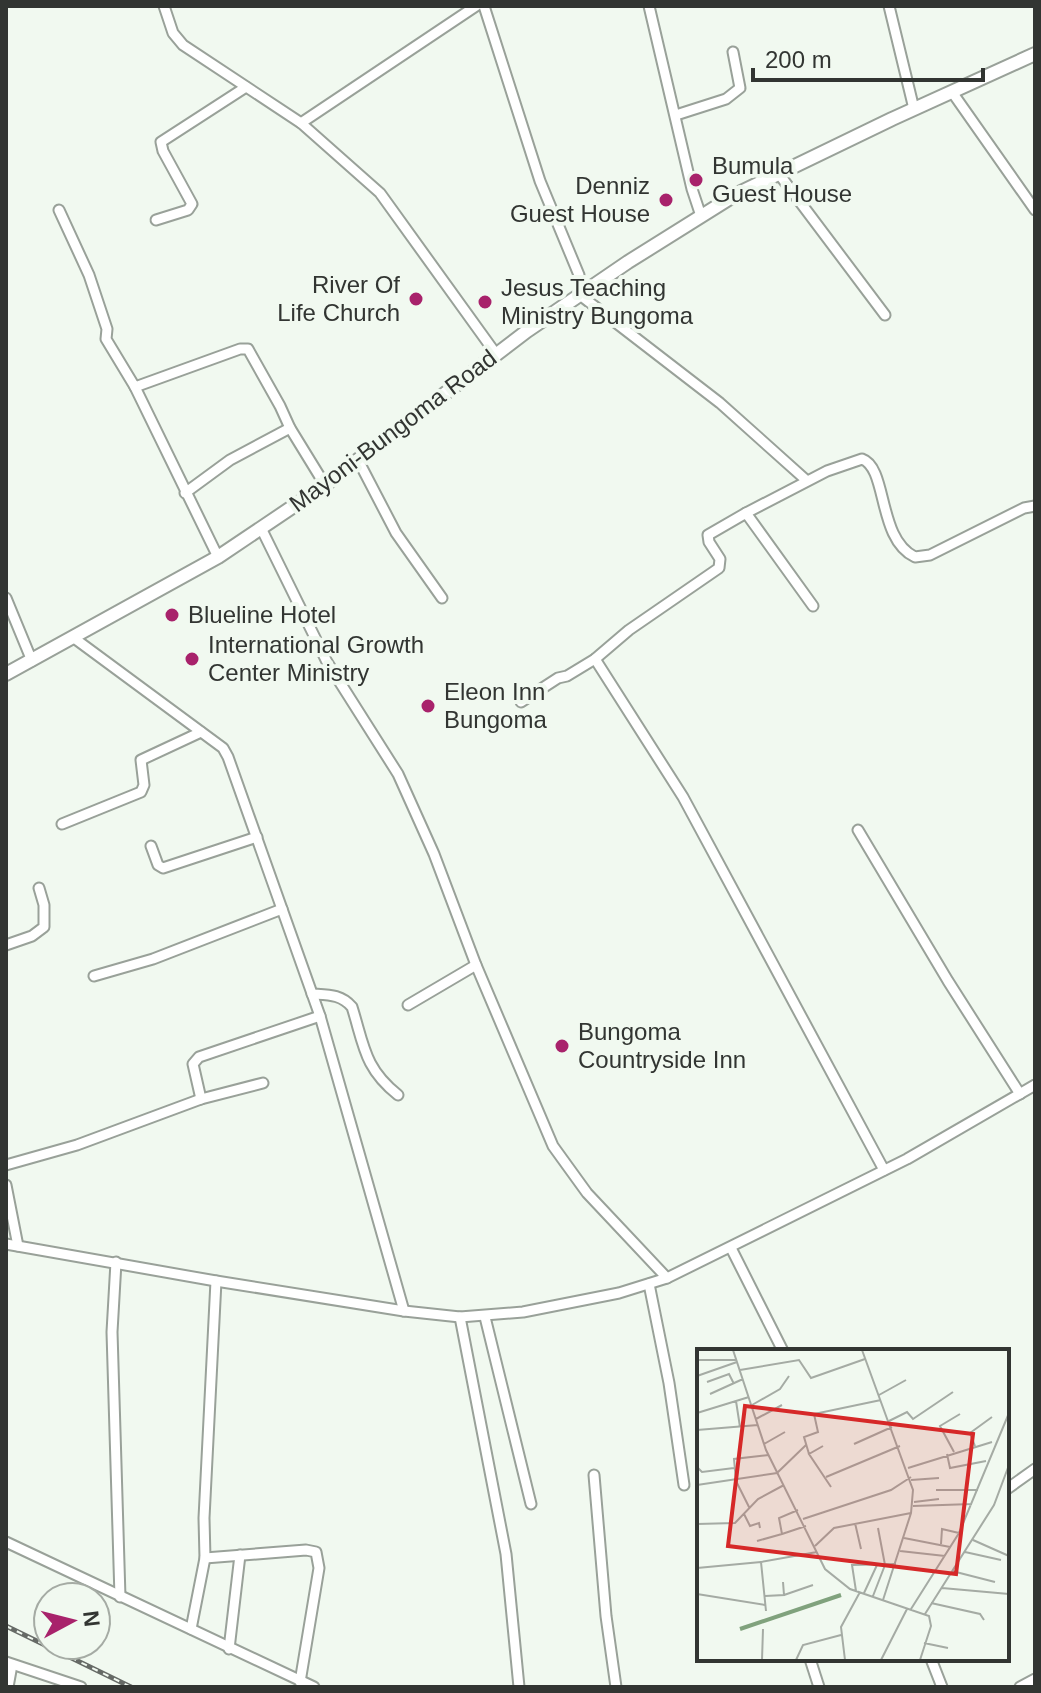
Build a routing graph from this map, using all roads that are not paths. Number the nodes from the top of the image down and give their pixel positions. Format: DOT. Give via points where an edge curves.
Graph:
graph roads {
  1 [pos="164,6"];
  2 [pos="476,6"];
  3 [pos="484,6"];
  4 [pos="649,6"];
  5 [pos="889,6"];
  6 [pos="733,52"];
  7 [pos="1035,54"];
  8 [pos="246,87"];
  9 [pos="952,92"];
  10 [pos="914,109"];
  11 [pos="676,115"];
  12 [pos="301,123"];
  13 [pos="779,174"];
  14 [pos="59,210"];
  15 [pos="1035,210"];
  16 [pos="701,216"];
  17 [pos="156,220"];
  18 [pos="580,295"];
  19 [pos="885,315"];
  20 [pos="496,354"];
  21 [pos="135,387"];
  22 [pos="290,428"];
  23 [pos="358,460"];
  24 [pos="806,480"];
  25 [pos="325,485"];
  26 [pos="185,493"];
  27 [pos="1035,506"];
  28 [pos="746,513"];
  29 [pos="261,528"];
  30 [pos="218,557"];
  31 [pos="6,598"];
  32 [pos="442,598"];
  33 [pos="813,606"];
  34 [pos="74,638"];
  35 [pos="595,659"];
  36 [pos="32,661"];
  37 [pos="6,674"];
  38 [pos="521,702"];
  39 [pos="201,732"];
  40 [pos="62,824"];
  41 [pos="858,830"];
  42 [pos="257,837"];
  43 [pos="151,846"];
  44 [pos="39,888"];
  45 [pos="282,909"];
  46 [pos="6,945"];
  47 [pos="476,965"];
  48 [pos="94,976"];
  49 [pos="312,994"];
  50 [pos="408,1005"];
  51 [pos="320,1016"];
  52 [pos="263,1083"];
  53 [pos="1035,1085"];
  54 [pos="1020,1094"];
  55 [pos="398,1095"];
  56 [pos="201,1099"];
  57 [pos="6,1165"];
  58 [pos="884,1170"];
  59 [pos="6,1185"];
  60 [pos="6,1244"];
  61 [pos="18,1246"];
  62 [pos="731,1248"];
  63 [pos="116,1262"];
  64 [pos="667,1278"];
  65 [pos="216,1281"];
  66 [pos="649,1284"];
  67 [pos="404,1311"];
  68 [pos="460,1317"];
  69 [pos="485,1317"];
  70 [pos="782,1349"];
  71 [pos="1035,1469"];
  72 [pos="594,1475"];
  73 [pos="684,1485"];
  74 [pos="1009,1488"];
  75 [pos="531,1504"];
  76 [pos="6,1542"];
  77 [pos="240,1555"];
  78 [pos="205,1558"];
  79 [pos="120,1597"];
  80 [pos="191,1629"];
  81 [pos="229,1649"];
  82 [pos="811,1661"];
  83 [pos="932,1661"];
  84 [pos="9,1663"];
  85 [pos="1035,1679"];
  86 [pos="300,1682"];
  87 [pos="8,1687"];
  88 [pos="81,1687"];
  89 [pos="314,1687"];
  90 [pos="519,1687"];
  91 [pos="616,1687"];
  92 [pos="819,1687"];
  93 [pos="942,1687"];
  94 [pos="1020,1687"];
  1 -- 8 [label="street" via="183,45"];
  2 -- 12 [label="street"];
  3 -- 18 [label="street" via="540,181 579,275"];
  4 -- 11 [label="street"];
  5 -- 10 [label="street"];
  6 -- 11 [label="street" via="740,88 726,99"];
  7 -- 9 [label="main road, Mayoni-Bungoma Road"];
  8 -- 12 [label="street"];
  8 -- 17 [label="street" via="161,142 192,204"];
  9 -- 10 [label="main road, Mayoni-Bungoma Road"];
  9 -- 15 [label="street"];
  10 -- 13 [label="main road, Mayoni-Bungoma Road"];
  11 -- 16 [label="street"];
  12 -- 20 [label="street" via="380,193"];
  13 -- 16 [label="main road, Mayoni-Bungoma Road"];
  13 -- 19 [label="street"];
  14 -- 21 [label="street" via="89,275 106,339"];
  16 -- 18 [label="main road, Mayoni-Bungoma Road"];
  18 -- 20 [label="main road, Mayoni-Bungoma Road"];
  18 -- 24 [label="street" via="720,403"];
  20 -- 23 [label="main road, Mayoni-Bungoma Road"];
  21 -- 22 [label="street" via="245,348"];
  21 -- 26 [label="street"];
  22 -- 25 [label="street"];
  22 -- 26 [label="street" via="230,460"];
  23 -- 25 [label="main road, Mayoni-Bungoma Road"];
  23 -- 32 [label="street" via="396,533"];
  24 -- 27 [label="street" via="857,459 869,462 893,536 909,554 921,558"];
  24 -- 28 [label="street"];
  25 -- 29 [label="main road, Mayoni-Bungoma Road"];
  26 -- 30 [label="street"];
  28 -- 33 [label="street"];
  28 -- 35 [label="street" via="708,535 719,568"];
  29 -- 30 [label="main road, Mayoni-Bungoma Road"];
  29 -- 47 [label="street" via="327,662 398,774"];
  30 -- 34 [label="main road, Mayoni-Bungoma Road"];
  31 -- 36 [label="street"];
  34 -- 36 [label="main road, Mayoni-Bungoma Road"];
  34 -- 39 [label="street"];
  35 -- 38 [label="street"];
  35 -- 58 [label="street" via="683,797"];
  36 -- 37 [label="main road, Mayoni-Bungoma Road"];
  39 -- 40 [label="street" via="141,760 143,791"];
  39 -- 42 [label="street" via="228,757"];
  41 -- 54 [label="street"];
  42 -- 43 [label="street" via="163,868"];
  42 -- 45 [label="street"];
  44 -- 46 [label="street" via="44,927"];
  45 -- 48 [label="street"];
  45 -- 49 [label="street"];
  47 -- 50 [label="street"];
  47 -- 64 [label="street" via="553,1146 587,1193"];
  49 -- 51 [label="street"];
  49 -- 55 [label="street" via="348,1001 365,1057"];
  51 -- 56 [label="street" via="199,1057 193,1064"];
  51 -- 67 [label="street"];
  52 -- 56 [label="street"];
  53 -- 54 [label="street"];
  54 -- 58 [label="street"];
  56 -- 57 [label="street"];
  58 -- 62 [label="street"];
  59 -- 61 [label="street"];
  60 -- 61 [label="street"];
  61 -- 63 [label="street"];
  62 -- 64 [label="street"];
  62 -- 70 [label="street"];
  63 -- 65 [label="street"];
  63 -- 79 [label="street" via="112,1332"];
  64 -- 66 [label="street"];
  65 -- 67 [label="street"];
  65 -- 78 [label="street"];
  66 -- 69 [label="street" via="571,1304"];
  66 -- 73 [label="street"];
  67 -- 68 [label="street"];
  68 -- 69 [label="street"];
  68 -- 90 [label="street" via="506,1554"];
  69 -- 75 [label="street"];
  71 -- 74 [label="street"];
  72 -- 91 [label="street"];
  76 -- 79 [label="street"];
  77 -- 78 [label="street"];
  77 -- 81 [label="street"];
  77 -- 86 [label="street" via="316,1552 320,1563"];
  78 -- 80 [label="street"];
  79 -- 80 [label="street"];
  80 -- 81 [label="street"];
  81 -- 86 [label="street"];
  82 -- 92 [label="street"];
  83 -- 93 [label="street"];
  84 -- 87 [label="street"];
  84 -- 88 [label="street"];
  85 -- 94 [label="street"];
  86 -- 89 [label="street"];
}
